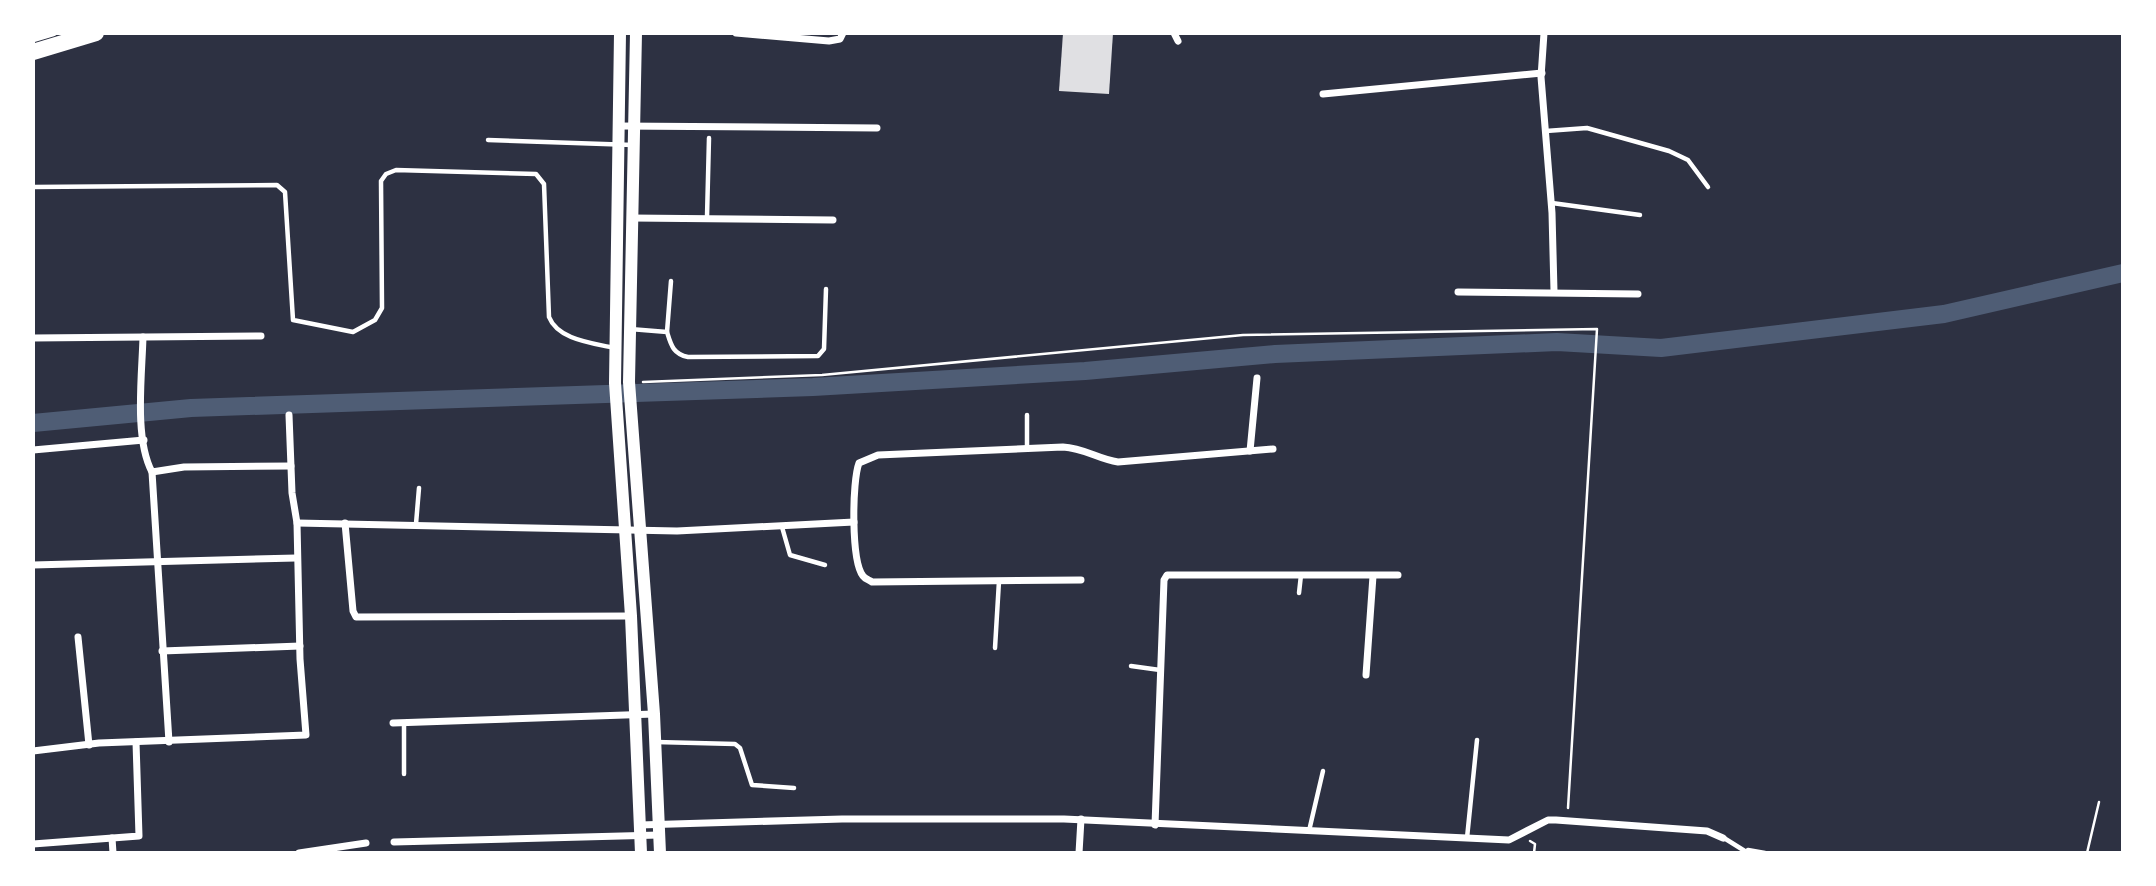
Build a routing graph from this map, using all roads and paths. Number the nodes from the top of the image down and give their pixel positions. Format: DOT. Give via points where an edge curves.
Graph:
graph roads {
  1 [pos="52,33"];
  2 [pos="96,33"];
  3 [pos="620,33"];
  4 [pos="636,33"];
  5 [pos="738,33"];
  6 [pos="843,33"];
  7 [pos="1174,33"];
  8 [pos="1545,33"];
  9 [pos="33,39"];
  10 [pos="1178,41"];
  11 [pos="33,52"];
  12 [pos="1542,73"];
  13 [pos="1323,94"];
  14 [pos="619,125"];
  15 [pos="635,126"];
  16 [pos="877,128"];
  17 [pos="1546,131"];
  18 [pos="709,138"];
  19 [pos="488,140"];
  20 [pos="619,145"];
  21 [pos="634,145"];
  22 [pos="33,187"];
  23 [pos="1709,187"];
  24 [pos="1552,203"];
  25 [pos="1640,215"];
  26 [pos="707,217"];
  27 [pos="632,218"];
  28 [pos="617,219"];
  29 [pos="833,220"];
  30 [pos="671,281"];
  31 [pos="826,289"];
  32 [pos="1554,291"];
  33 [pos="1458,292"];
  34 [pos="1638,294"];
  35 [pos="629,329"];
  36 [pos="667,332"];
  37 [pos="143,337"];
  38 [pos="261,337"];
  39 [pos="33,338"];
  40 [pos="615,349"];
  41 [pos="1257,378"];
  42 [pos="629,382"];
  43 [pos="289,415"];
  44 [pos="1027,415"];
  45 [pos="144,440"];
  46 [pos="1027,449"];
  47 [pos="1273,449"];
  48 [pos="33,450"];
  49 [pos="1250,451"];
  50 [pos="291,466"];
  51 [pos="152,472"];
  52 [pos="419,488"];
  53 [pos="854,522"];
  54 [pos="298,523"];
  55 [pos="345,523"];
  56 [pos="416,524"];
  57 [pos="782,527"];
  58 [pos="624,530"];
  59 [pos="641,530"];
  60 [pos="296,558"];
  61 [pos="158,560"];
  62 [pos="33,565"];
  63 [pos="825,565"];
  64 [pos="1301,575"];
  65 [pos="1398,575"];
  66 [pos="1373,576"];
  67 [pos="1081,580"];
  68 [pos="999,581"];
  69 [pos="1299,593"];
  70 [pos="631,616"];
  71 [pos="78,637"];
  72 [pos="300,646"];
  73 [pos="995,648"];
  74 [pos="162,651"];
  75 [pos="1131,666"];
  76 [pos="1160,670"];
  77 [pos="1366,675"];
  78 [pos="654,714"];
  79 [pos="636,715"];
  80 [pos="404,722"];
  81 [pos="393,723"];
  82 [pos="1477,740"];
  83 [pos="136,742"];
  84 [pos="169,742"];
  85 [pos="655,742"];
  86 [pos="89,744"];
  87 [pos="33,751"];
  88 [pos="1323,771"];
  89 [pos="404,774"];
  90 [pos="794,788"];
  91 [pos="2099,802"];
  92 [pos="1081,820"];
  93 [pos="1568,821"];
  94 [pos="1155,825"];
  95 [pos="640,830"];
  96 [pos="659,830"];
  97 [pos="1309,833"];
  98 [pos="112,838"];
  99 [pos="1467,838"];
  100 [pos="1723,838"];
  101 [pos="394,842"];
  102 [pos="366,843"];
  103 [pos="33,844"];
  104 [pos="331,851"];
  105 [pos="1748,852"];
  106 [pos="113,853"];
  107 [pos="299,853"];
  108 [pos="641,853"];
  109 [pos="660,853"];
  110 [pos="1079,853"];
  111 [pos="1765,853"];
  112 [pos="2087,853"];
  1 -- 9 [label="street"];
  2 -- 11 [label="highway"];
  3 -- 14 [label="main road"];
  4 -- 15 [label="main road"];
  5 -- 6 [label="street" via="829,41 840,39"];
  7 -- 10 [label="street"];
  8 -- 12 [label="street"];
  12 -- 13 [label="street"];
  12 -- 17 [label="street"];
  14 -- 15 [label="street"];
  14 -- 20 [label="main road"];
  15 -- 16 [label="street"];
  15 -- 21 [label="main road"];
  17 -- 23 [label="lane" via="1587,128 1669,151 1688,160"];
  17 -- 24 [label="street"];
  18 -- 26 [label="lane"];
  19 -- 20 [label="lane"];
  20 -- 21 [label="lane"];
  20 -- 28 [label="main road"];
  21 -- 27 [label="main road"];
  22 -- 40 [label="lane" via="277,185 285,192 293,320 353,332 375,320 382,308 382,181 386,174 396,170 536,174 544,184 552,326"];
  24 -- 25 [label="lane"];
  24 -- 32 [label="street"];
  26 -- 27 [label="street"];
  26 -- 29 [label="street"];
  27 -- 28 [label="street"];
  27 -- 35 [label="main road"];
  28 -- 40 [label="main road"];
  30 -- 36 [label="lane"];
  31 -- 36 [label="lane" via="824,349 818,356 688,357 672,348"];
  32 -- 33 [label="street"];
  32 -- 34 [label="street"];
  35 -- 36 [label="lane"];
  35 -- 42 [label="main road"];
  37 -- 38 [label="street"];
  37 -- 39 [label="street"];
  37 -- 45 [label="street"];
  40 -- 58 [label="main road"];
  41 -- 49 [label="street"];
  42 -- 59 [label="main road"];
  42 -- 93 [label="path" via="822,375 1243,335 1597,329"];
  43 -- 50 [label="street"];
  44 -- 46 [label="lane"];
  45 -- 48 [label="street"];
  45 -- 51 [label="street"];
  46 -- 49 [label="street" via="1078,447 1118,462"];
  46 -- 53 [label="street" via="867,457 856,469"];
  47 -- 49 [label="street"];
  50 -- 51 [label="street" via="184,467"];
  50 -- 54 [label="street"];
  51 -- 61 [label="street"];
  52 -- 56 [label="lane"];
  53 -- 57 [label="street"];
  53 -- 68 [label="street" via="860,569 872,582"];
  54 -- 55 [label="street"];
  54 -- 60 [label="street"];
  55 -- 56 [label="street"];
  55 -- 70 [label="street" via="356,617"];
  56 -- 58 [label="street"];
  57 -- 59 [label="street"];
  57 -- 63 [label="lane" via="790,555"];
  58 -- 59 [label="street"];
  58 -- 70 [label="main road"];
  59 -- 78 [label="main road"];
  60 -- 61 [label="street"];
  60 -- 72 [label="street"];
  61 -- 62 [label="street"];
  61 -- 74 [label="street"];
  64 -- 66 [label="street"];
  64 -- 69 [label="lane"];
  64 -- 76 [label="street" via="1167,575"];
  65 -- 66 [label="street"];
  66 -- 77 [label="street"];
  67 -- 68 [label="street"];
  68 -- 73 [label="lane"];
  70 -- 79 [label="main road"];
  71 -- 86 [label="street"];
  72 -- 74 [label="street"];
  72 -- 84 [label="street" via="306,735"];
  74 -- 84 [label="street"];
  75 -- 76 [label="lane"];
  76 -- 94 [label="street"];
  78 -- 79 [label="street"];
  78 -- 85 [label="main road"];
  79 -- 80 [label="street"];
  79 -- 95 [label="main road"];
  80 -- 81 [label="street"];
  80 -- 89 [label="lane"];
  82 -- 99 [label="lane"];
  83 -- 84 [label="street"];
  83 -- 86 [label="street"];
  83 -- 98 [label="street" via="141,831 139,836"];
  85 -- 90 [label="lane" via="735,744 752,785"];
  85 -- 96 [label="main road"];
  86 -- 87 [label="street"];
  88 -- 97 [label="lane"];
  91 -- 112 [label="path"];
  92 -- 94 [label="street"];
  92 -- 96 [label="street" via="842,820"];
  92 -- 110 [label="street"];
  93 -- 99 [label="street" via="1548,820 1509,840"];
  93 -- 100 [label="street" via="1707,831"];
  94 -- 97 [label="street"];
  95 -- 96 [label="street"];
  95 -- 101 [label="street"];
  95 -- 108 [label="main road"];
  96 -- 109 [label="main road"];
  97 -- 99 [label="street"];
  98 -- 103 [label="street"];
  98 -- 106 [label="street"];
  100 -- 105 [label="lane"];
  102 -- 104 [label="street"];
  104 -- 107 [label="street"];
  105 -- 111 [label="lane"];
}
